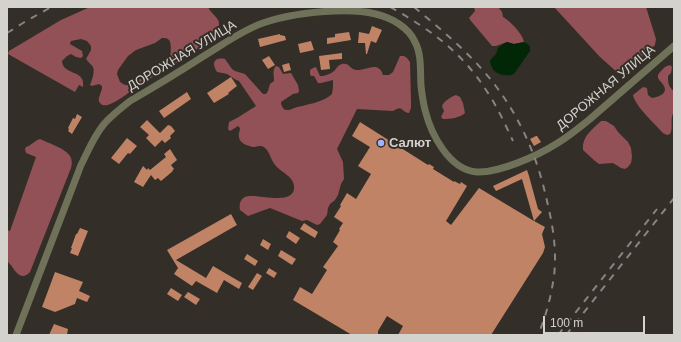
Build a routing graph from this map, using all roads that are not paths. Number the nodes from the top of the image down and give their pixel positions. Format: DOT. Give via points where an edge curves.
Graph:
graph roads {
  1 [pos="674,46"];
  2 [pos="16,335"];
  1 -- 2 [label="street, ДОРОЖНАЯ УЛИЦА" via="590,119 556,144 507,167 476,172 452,160 434,134 428,121 421,88 417,47 411,35 399,24 381,16 351,11 287,16 261,24 130,102 103,125 81,165"];
}
